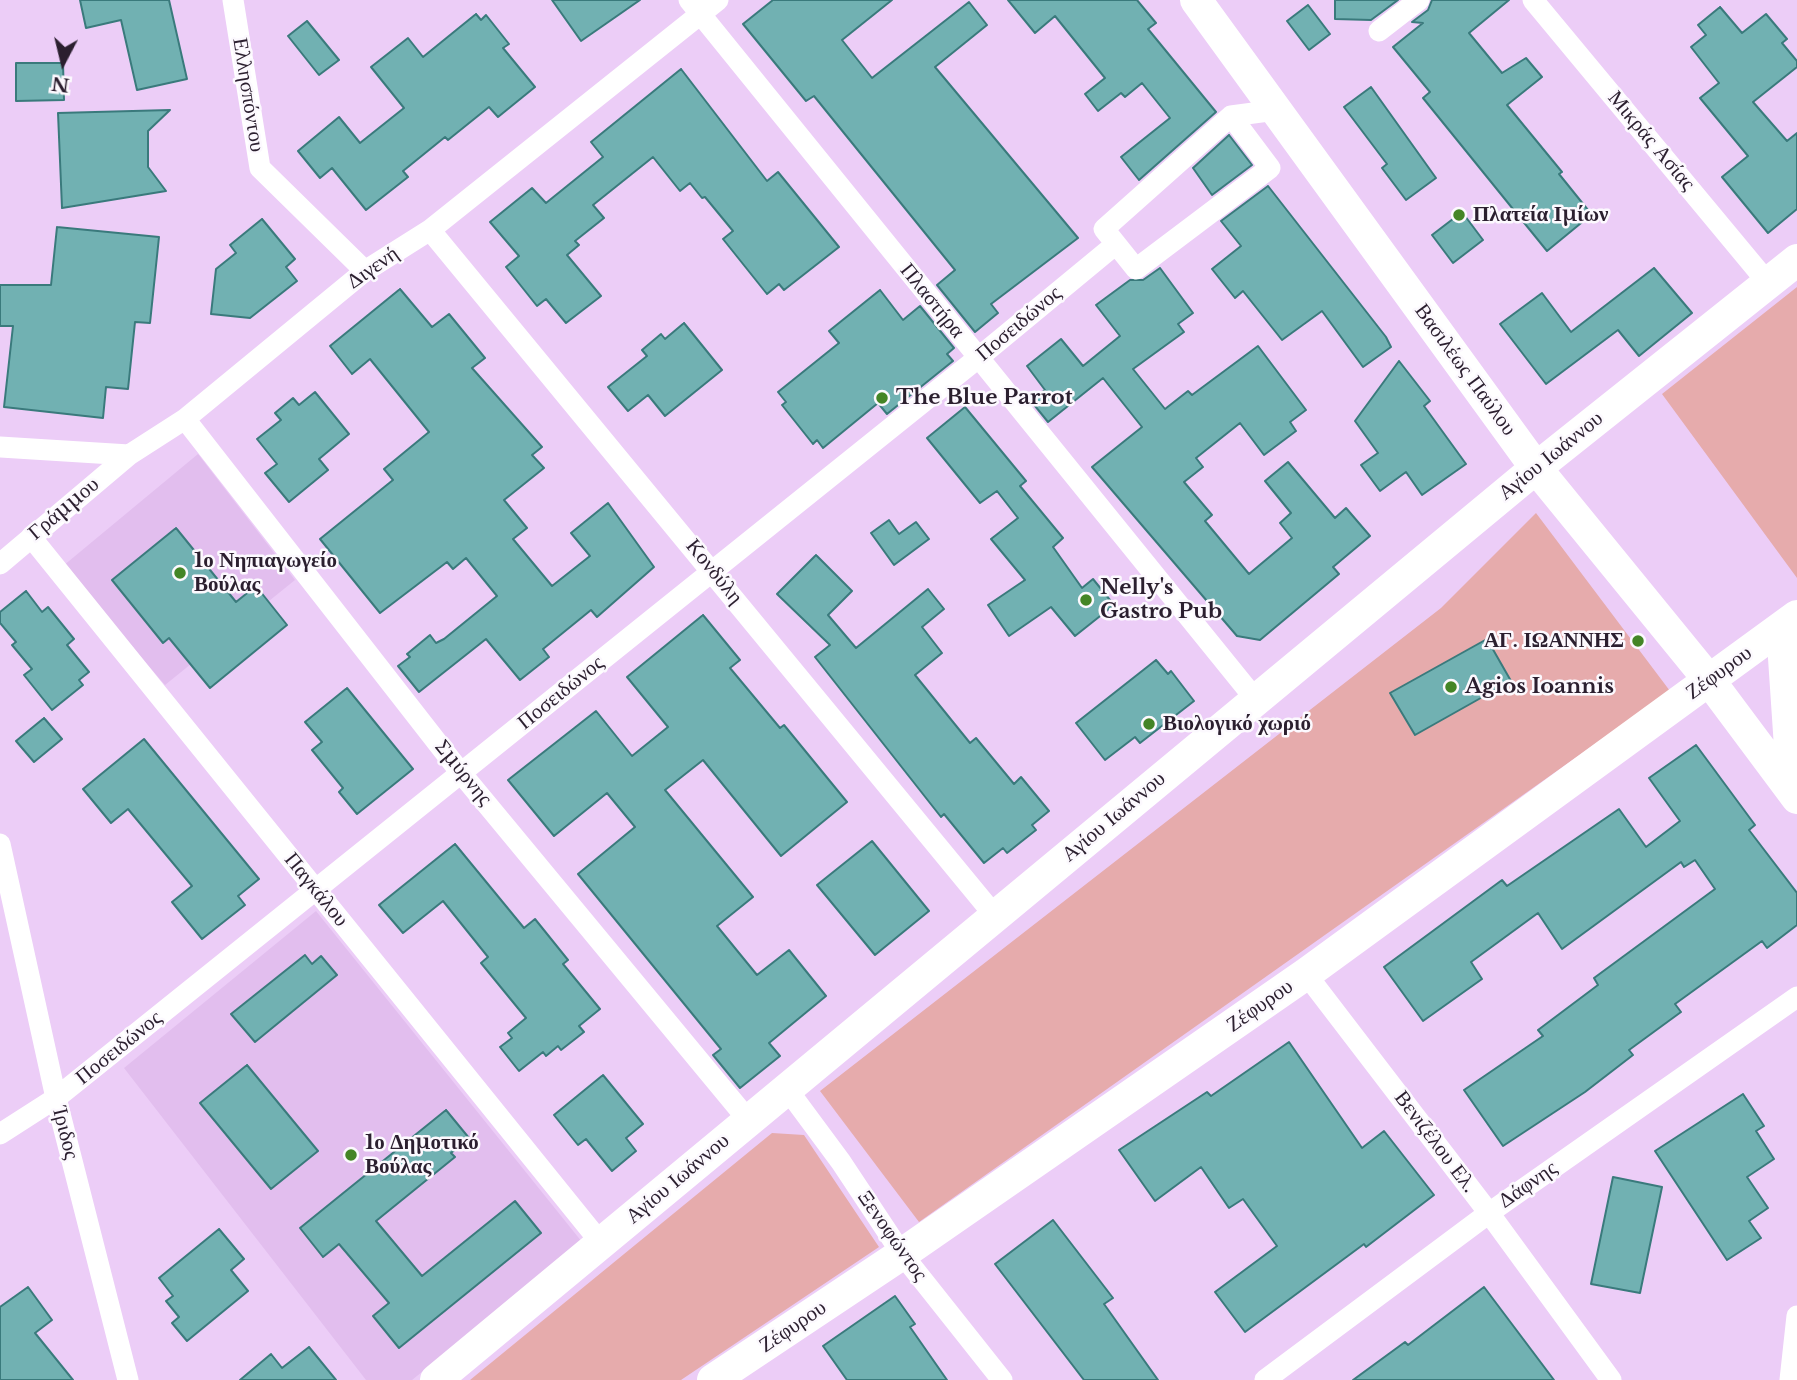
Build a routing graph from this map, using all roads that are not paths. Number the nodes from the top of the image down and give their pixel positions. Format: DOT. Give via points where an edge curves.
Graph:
graph roads {
  1 [pos="233,0"];
  2 [pos="718,0"];
  3 [pos="1196,0"];
  4 [pos="1419,0"];
  5 [pos="1534,0"];
  6 [pos="694,7"];
  7 [pos="1379,31"];
  8 [pos="1276,110"];
  9 [pos="1231,116"];
  10 [pos="430,230"];
  11 [pos="1116,244"];
  12 [pos="1797,260"];
  13 [pos="365,271"];
  14 [pos="1768,283"];
  15 [pos="978,358"];
  16 [pos="184,419"];
  17 [pos="0,447"];
  18 [pos="129,455"];
  19 [pos="1536,468"];
  20 [pos="31,537"];
  21 [pos="0,564"];
  22 [pos="713,571"];
  23 [pos="1792,620"];
  24 [pos="1709,680"];
  25 [pos="1256,700"];
  26 [pos="461,773"];
  27 [pos="1795,795"];
  28 [pos="0,844"];
  29 [pos="316,890"];
  30 [pos="995,916"];
  31 [pos="1306,974"];
  32 [pos="1797,997"];
  33 [pos="787,1089"];
  34 [pos="56,1098"];
  35 [pos="749,1121"];
  36 [pos="0,1134"];
  37 [pos="1489,1213"];
  38 [pos="601,1243"];
  39 [pos="902,1254"];
  40 [pos="1797,1316"];
  41 [pos="128,1380"];
  42 [pos="436,1380"];
  43 [pos="713,1380"];
  44 [pos="1002,1380"];
  45 [pos="1265,1380"];
  46 [pos="1611,1380"];
  47 [pos="1790,1380"];
  1 -- 13 [label="street, Ελλησπόντου" via="260,168"];
  2 -- 6 [label="street, Διγενή"];
  3 -- 8 [label="street, Βασιλέως Παύλου"];
  4 -- 7 [label="street"];
  5 -- 14 [label="street, Μικράς Ασίας"];
  6 -- 10 [label="street, Διγενή"];
  6 -- 15 [label="street, Πλαστήρα"];
  8 -- 9 [label="street"];
  8 -- 19 [label="street, Βασιλέως Παύλου"];
  9 -- 11 [label="street" via="1104,229"];
  9 -- 11 [label="street" via="1270,168 1136,269"];
  10 -- 13 [label="street, Διγενή"];
  10 -- 22 [label="street, Κονδύλη"];
  11 -- 15 [label="street, Ποσειδώνος"];
  12 -- 14 [label="street, Αγίου Ιωάννου"];
  13 -- 16 [label="street, Διγενή"];
  14 -- 19 [label="street, Αγίου Ιωάννου"];
  15 -- 22 [label="street, Ποσειδώνος"];
  15 -- 25 [label="street, Πλαστήρα"];
  16 -- 18 [label="street, Διγενή"];
  16 -- 26 [label="street, Σμύρνης"];
  17 -- 18 [label="street"];
  18 -- 20 [label="street, Γράμμου"];
  19 -- 24 [label="street, Βασιλέως Παύλου"];
  19 -- 25 [label="street, Αγίου Ιωάννου"];
  20 -- 21 [label="street, Γράμμου"];
  20 -- 29 [label="street, Παγκάλου"];
  22 -- 26 [label="street, Ποσειδώνος"];
  22 -- 30 [label="street, Κονδύλη"];
  23 -- 24 [label="street, Ζέφυρου"];
  23 -- 27 [label="street" via="1783,643"];
  24 -- 27 [label="street, Βασιλέως Παύλου"];
  24 -- 31 [label="street, Ζέφυρου"];
  25 -- 30 [label="street, Αγίου Ιωάννου"];
  26 -- 29 [label="street, Ποσειδώνος"];
  26 -- 35 [label="street, Σμύρνης"];
  28 -- 34 [label="street, Ίριδος"];
  29 -- 34 [label="street, Ποσειδώνος"];
  29 -- 38 [label="street, Παγκάλου"];
  30 -- 33 [label="street, Αγίου Ιωάννου"];
  31 -- 37 [label="street, Βενιζέλου Ελ."];
  31 -- 39 [label="street, Ζέφυρου"];
  32 -- 37 [label="street, Δάφνης"];
  33 -- 35 [label="street, Αγίου Ιωάννου"];
  33 -- 39 [label="street, Ξενοφώντος"];
  34 -- 36 [label="street, Ποσειδώνος"];
  34 -- 41 [label="street, Ίριδος"];
  35 -- 38 [label="street, Αγίου Ιωάννου"];
  37 -- 45 [label="street, Δάφνης"];
  37 -- 46 [label="street, Βενιζέλου Ελ."];
  38 -- 42 [label="street, Αγίου Ιωάννου"];
  39 -- 43 [label="street, Ζέφυρου"];
  39 -- 44 [label="street, Ξενοφώντος"];
  40 -- 47 [label="street"];
}
